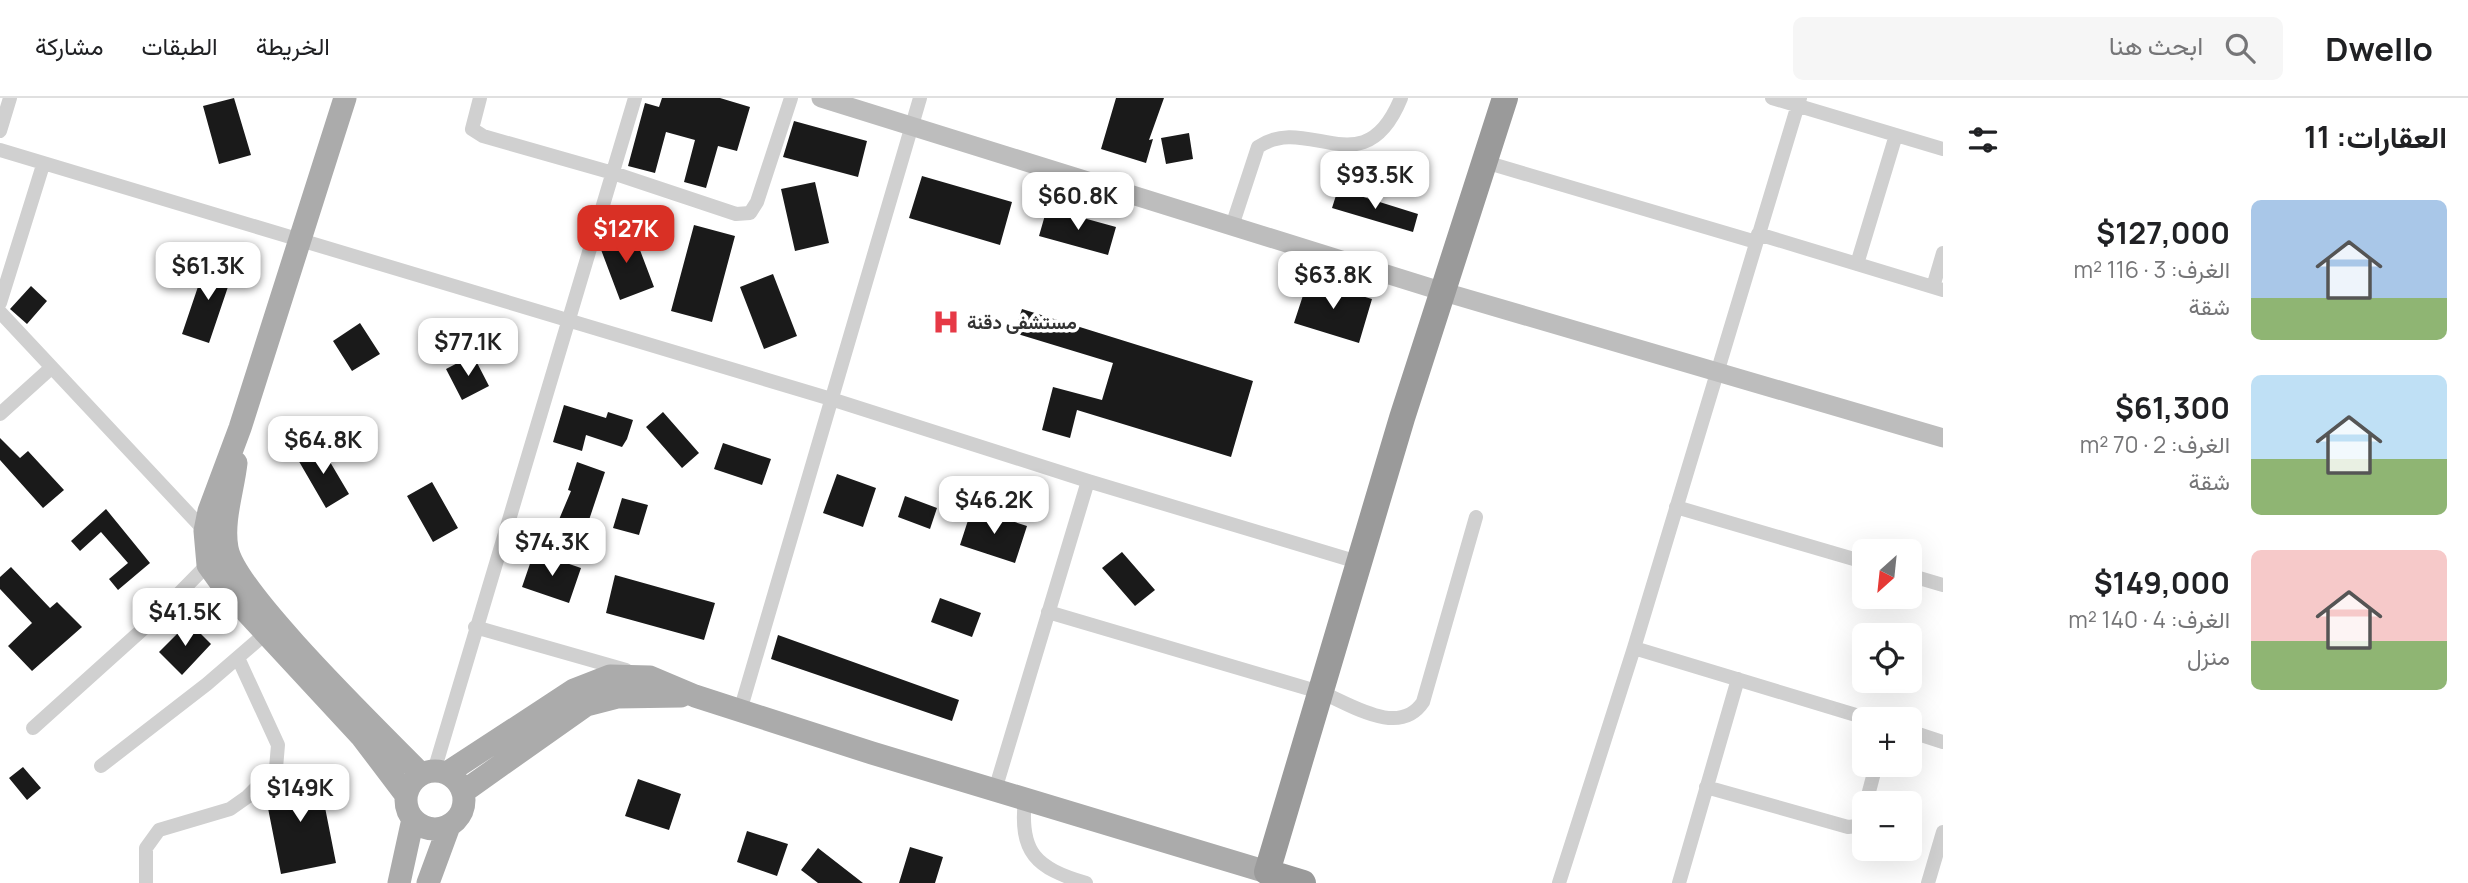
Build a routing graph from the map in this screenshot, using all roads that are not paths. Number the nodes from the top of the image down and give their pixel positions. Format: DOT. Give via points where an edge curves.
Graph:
graph roads {
  1 [pos="10,98"];
  2 [pos="345,98"];
  3 [pos="480,98"];
  4 [pos="635,98"];
  5 [pos="792,98"];
  6 [pos="821,98"];
  7 [pos="920,98"];
  8 [pos="1401,98"];
  9 [pos="1505,98"];
  10 [pos="1772,98"];
  11 [pos="1799,102"];
  12 [pos="911,126"];
  13 [pos="0,131"];
  14 [pos="1896,135"];
  15 [pos="1943,149"];
  16 [pos="0,150"];
  17 [pos="1485,162"];
  18 [pos="43,164"];
  19 [pos="612,173"];
  20 [pos="1232,226"];
  21 [pos="1757,238"];
  22 [pos="300,240"];
  23 [pos="1943,253"];
  24 [pos="1857,264"];
  25 [pos="1938,288"];
  26 [pos="1444,292"];
  27 [pos="0,303"];
  28 [pos="0,312"];
  29 [pos="568,322"];
  30 [pos="51,368"];
  31 [pos="1716,373"];
  32 [pos="831,399"];
  33 [pos="0,414"];
  34 [pos="240,428"];
  35 [pos="1943,438"];
  36 [pos="1088,481"];
  37 [pos="1676,507"];
  38 [pos="1476,517"];
  39 [pos="205,531"];
  40 [pos="227,545"];
  41 [pos="1852,558"];
  42 [pos="1361,563"];
  43 [pos="208,565"];
  44 [pos="1922,579"];
  45 [pos="1943,585"];
  46 [pos="1048,612"];
  47 [pos="475,627"];
  48 [pos="272,628"];
  49 [pos="1634,648"];
  50 [pos="238,658"];
  51 [pos="650,677"];
  52 [pos="1738,679"];
  53 [pos="1323,693"];
  54 [pos="695,696"];
  55 [pos="580,697"];
  56 [pos="740,711"];
  57 [pos="1852,714"];
  58 [pos="33,728"];
  59 [pos="1922,735"];
  60 [pos="1943,741"];
  61 [pos="101,766"];
  62 [pos="434,773"];
  63 [pos="1706,787"];
  64 [pos="995,790"];
  65 [pos="463,792"];
  66 [pos="406,795"];
  67 [pos="1025,799"];
  68 [pos="413,819"];
  69 [pos="449,826"];
  70 [pos="1852,827"];
  71 [pos="1943,832"];
  72 [pos="1267,872"];
  73 [pos="146,883"];
  74 [pos="399,883"];
  75 [pos="428,883"];
  76 [pos="1086,883"];
  77 [pos="1303,883"];
  78 [pos="1559,883"];
  79 [pos="1679,883"];
  80 [pos="1928,883"];
  1 -- 13 [label="street"];
  2 -- 22 [label="main road"];
  3 -- 19 [label="street" via="472,129 483,136"];
  4 -- 19 [label="street"];
  5 -- 19 [label="street" via="750,213 736,214"];
  6 -- 12 [label="street"];
  7 -- 12 [label="street"];
  8 -- 20 [label="street" via="1384,128 1357,145 1286,139 1268,140 1258,147"];
  9 -- 17 [label="highway"];
  10 -- 11 [label="street"];
  11 -- 14 [label="street"];
  11 -- 21 [label="street"];
  12 -- 20 [label="street"];
  12 -- 32 [label="street"];
  14 -- 15 [label="street"];
  14 -- 24 [label="street"];
  16 -- 18 [label="street"];
  17 -- 21 [label="street"];
  17 -- 26 [label="highway"];
  18 -- 22 [label="street"];
  18 -- 27 [label="street"];
  19 -- 29 [label="street"];
  20 -- 26 [label="street"];
  21 -- 24 [label="street"];
  21 -- 31 [label="street"];
  22 -- 29 [label="street"];
  22 -- 34 [label="main road"];
  23 -- 25 [label="street"];
  24 -- 25 [label="street"];
  26 -- 31 [label="street"];
  26 -- 42 [label="highway"];
  28 -- 30 [label="street"];
  29 -- 32 [label="street"];
  29 -- 47 [label="street"];
  30 -- 33 [label="street"];
  30 -- 39 [label="street"];
  31 -- 35 [label="street"];
  31 -- 37 [label="street"];
  32 -- 36 [label="street"];
  32 -- 56 [label="street"];
  34 -- 39 [label="main road"];
  34 -- 40 [label="main road"];
  36 -- 42 [label="street"];
  36 -- 46 [label="street"];
  37 -- 41 [label="street"];
  37 -- 49 [label="street"];
  38 -- 53 [label="street" via="1423,702 1415,714 1394,720"];
  39 -- 43 [label="main road"];
  40 -- 43 [label="street"];
  40 -- 48 [label="main road" via="231,561"];
  42 -- 53 [label="highway"];
  43 -- 48 [label="main road"];
  43 -- 58 [label="street"];
  44 -- 45 [label="street"];
  46 -- 53 [label="street"];
  46 -- 64 [label="street"];
  47 -- 51 [label="street"];
  47 -- 62 [label="street"];
  48 -- 50 [label="street"];
  48 -- 62 [label="main road"];
  48 -- 66 [label="main road"];
  49 -- 52 [label="street"];
  49 -- 78 [label="street"];
  50 -- 61 [label="street"];
  50 -- 73 [label="street" via="278,745 276,768 230,809 159,830 146,848"];
  51 -- 54 [label="main road"];
  51 -- 55 [label="main road" via="610,677"];
  52 -- 57 [label="street"];
  52 -- 63 [label="street"];
  53 -- 72 [label="highway"];
  54 -- 55 [label="main road"];
  54 -- 56 [label="main road"];
  55 -- 62 [label="main road"];
  55 -- 65 [label="main road"];
  56 -- 64 [label="main road"];
  59 -- 60 [label="street"];
  62 -- 65 [label="main road" via="457,781"];
  62 -- 66 [label="main road" via="411,783"];
  63 -- 70 [label="street"];
  63 -- 79 [label="street"];
  64 -- 67 [label="main road"];
  65 -- 69 [label="main road" via="464,806"];
  66 -- 68 [label="main road"];
  67 -- 72 [label="main road"];
  67 -- 76 [label="street" via="1022,829 1042,865"];
  68 -- 69 [label="main road" via="424,827"];
  68 -- 74 [label="main road"];
  69 -- 75 [label="main road"];
  71 -- 80 [label="street"];
  72 -- 77 [label="highway"];
}
